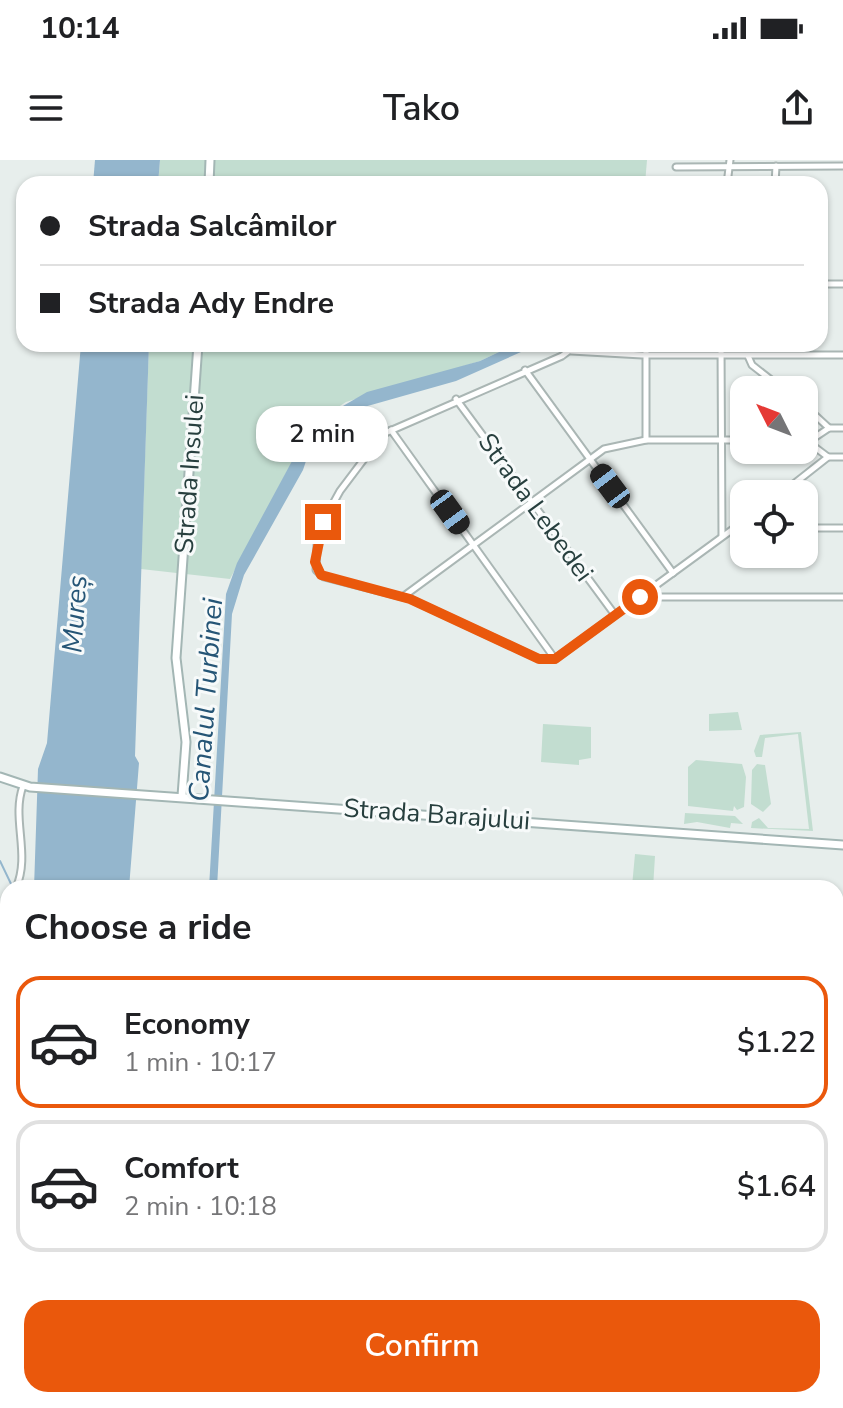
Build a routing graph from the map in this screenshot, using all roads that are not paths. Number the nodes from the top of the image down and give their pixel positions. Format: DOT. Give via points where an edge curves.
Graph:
graph roads {
  1 [pos="730,163"];
  2 [pos="776,166"];
  3 [pos="843,166"];
  4 [pos="676,167"];
  5 [pos="775,176"];
  6 [pos="197,352"];
  7 [pos="569,352"];
  8 [pos="590,352"];
  9 [pos="721,353"];
  10 [pos="646,355"];
  11 [pos="748,355"];
  12 [pos="843,355"];
  13 [pos="525,370"];
  14 [pos="766,376"];
  15 [pos="456,399"];
  16 [pos="818,418"];
  17 [pos="829,428"];
  18 [pos="843,428"];
  19 [pos="391,430"];
  20 [pos="818,435"];
  21 [pos="722,439"];
  22 [pos="730,439"];
  23 [pos="646,440"];
  24 [pos="818,450"];
  25 [pos="828,457"];
  26 [pos="843,457"];
  27 [pos="589,458"];
  28 [pos="799,480"];
  29 [pos="532,501"];
  30 [pos="818,528"];
  31 [pos="843,528"];
  32 [pos="730,530"];
  33 [pos="722,536"];
  34 [pos="473,544"];
  35 [pos="673,573"];
  36 [pos="403,597"];
  37 [pos="640,597"];
  38 [pos="843,597"];
  39 [pos="615,615"];
  40 [pos="555,659"];
  41 [pos="0,777"];
  42 [pos="26,786"];
  43 [pos="182,796"];
  44 [pos="843,845"];
  45 [pos="20,880"];
  1 -- 2 [label="street"];
  1 -- 4 [label="street"];
  2 -- 3 [label="street"];
  2 -- 5 [label="street"];
  6 -- 43 [label="main road, Strada Insulei" via="176,658 186,742"];
  7 -- 13 [label="street"];
  8 -- 10 [label="street"];
  9 -- 10 [label="street"];
  9 -- 11 [label="street"];
  9 -- 21 [label="street"];
  10 -- 23 [label="street"];
  11 -- 12 [label="street"];
  11 -- 14 [label="street"];
  13 -- 15 [label="street"];
  13 -- 27 [label="street"];
  15 -- 19 [label="street"];
  15 -- 29 [label="street, Strada Lebedei"];
  16 -- 17 [label="street"];
  17 -- 18 [label="street"];
  17 -- 20 [label="street"];
  19 -- 34 [label="street"];
  19 -- 36 [label="street" via="381,436 334,501 320,530 315,565 324,577"];
  21 -- 22 [label="street"];
  21 -- 23 [label="street"];
  21 -- 33 [label="street"];
  23 -- 27 [label="street" via="624,442"];
  24 -- 25 [label="street"];
  25 -- 26 [label="street"];
  25 -- 28 [label="street"];
  27 -- 29 [label="street"];
  27 -- 35 [label="street"];
  29 -- 34 [label="street"];
  29 -- 39 [label="street, Strada Lebedei"];
  30 -- 31 [label="street"];
  32 -- 33 [label="street"];
  33 -- 35 [label="street"];
  34 -- 36 [label="street"];
  34 -- 40 [label="street"];
  35 -- 37 [label="street"];
  36 -- 40 [label="street" via="539,659"];
  37 -- 38 [label="street"];
  37 -- 39 [label="street"];
  39 -- 40 [label="street"];
  41 -- 42 [label="main road, Strada Barajului"];
  42 -- 43 [label="main road, Strada Barajului"];
  42 -- 45 [label="street" via="20,801 24,861"];
  43 -- 44 [label="main road, Strada Barajului"];
}
